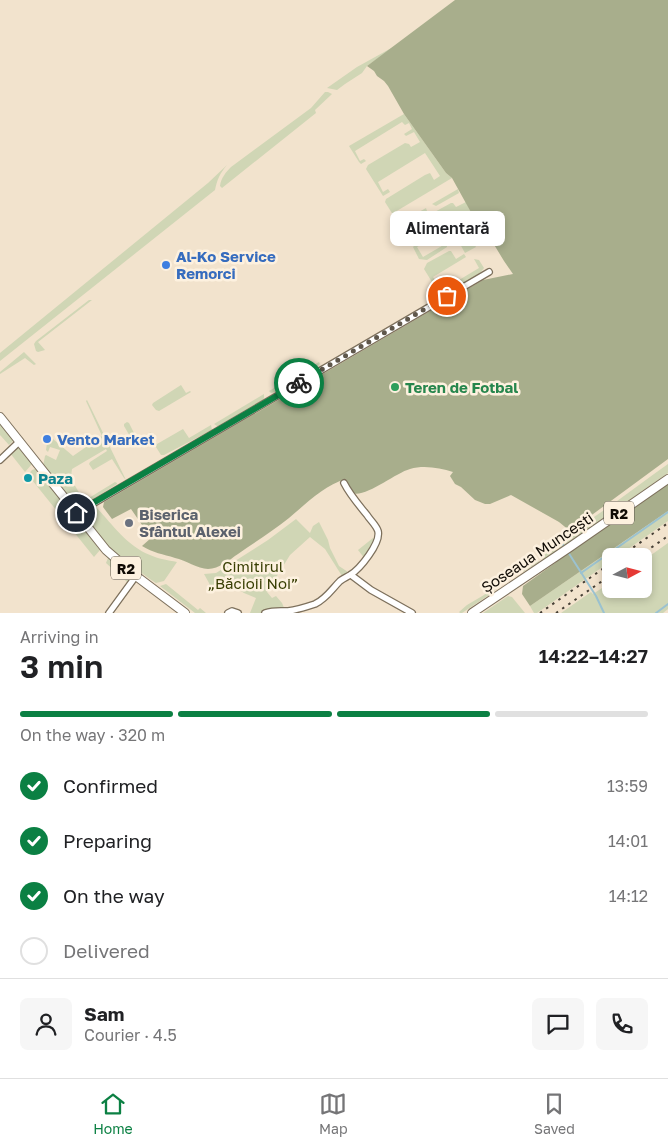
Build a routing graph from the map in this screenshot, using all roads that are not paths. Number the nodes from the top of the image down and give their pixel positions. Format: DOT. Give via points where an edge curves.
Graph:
graph roads {
  1 [pos="489,272"];
  2 [pos="0,417"];
  3 [pos="20,441"];
  4 [pos="0,460"];
  5 [pos="668,479"];
  6 [pos="344,483"];
  7 [pos="76,513"];
  8 [pos="351,575"];
  9 [pos="136,576"];
  10 [pos="179,611"];
  11 [pos="109,613"];
  12 [pos="228,613"];
  13 [pos="238,613"];
  14 [pos="265,613"];
  15 [pos="412,613"];
  16 [pos="472,613"];
  1 -- 7 [label="street"];
  2 -- 3 [label="main road, R2"];
  3 -- 4 [label="street"];
  3 -- 7 [label="main road, R2"];
  5 -- 16 [label="main road, Șoseaua Muncești / R2"];
  6 -- 8 [label="street" via="378,534 371,553"];
  7 -- 9 [label="main road, R2" via="106,550"];
  8 -- 14 [label="street" via="315,604"];
  8 -- 15 [label="street"];
  9 -- 10 [label="main road, R2"];
  9 -- 11 [label="street"];
  12 -- 13 [label="street"];
}
